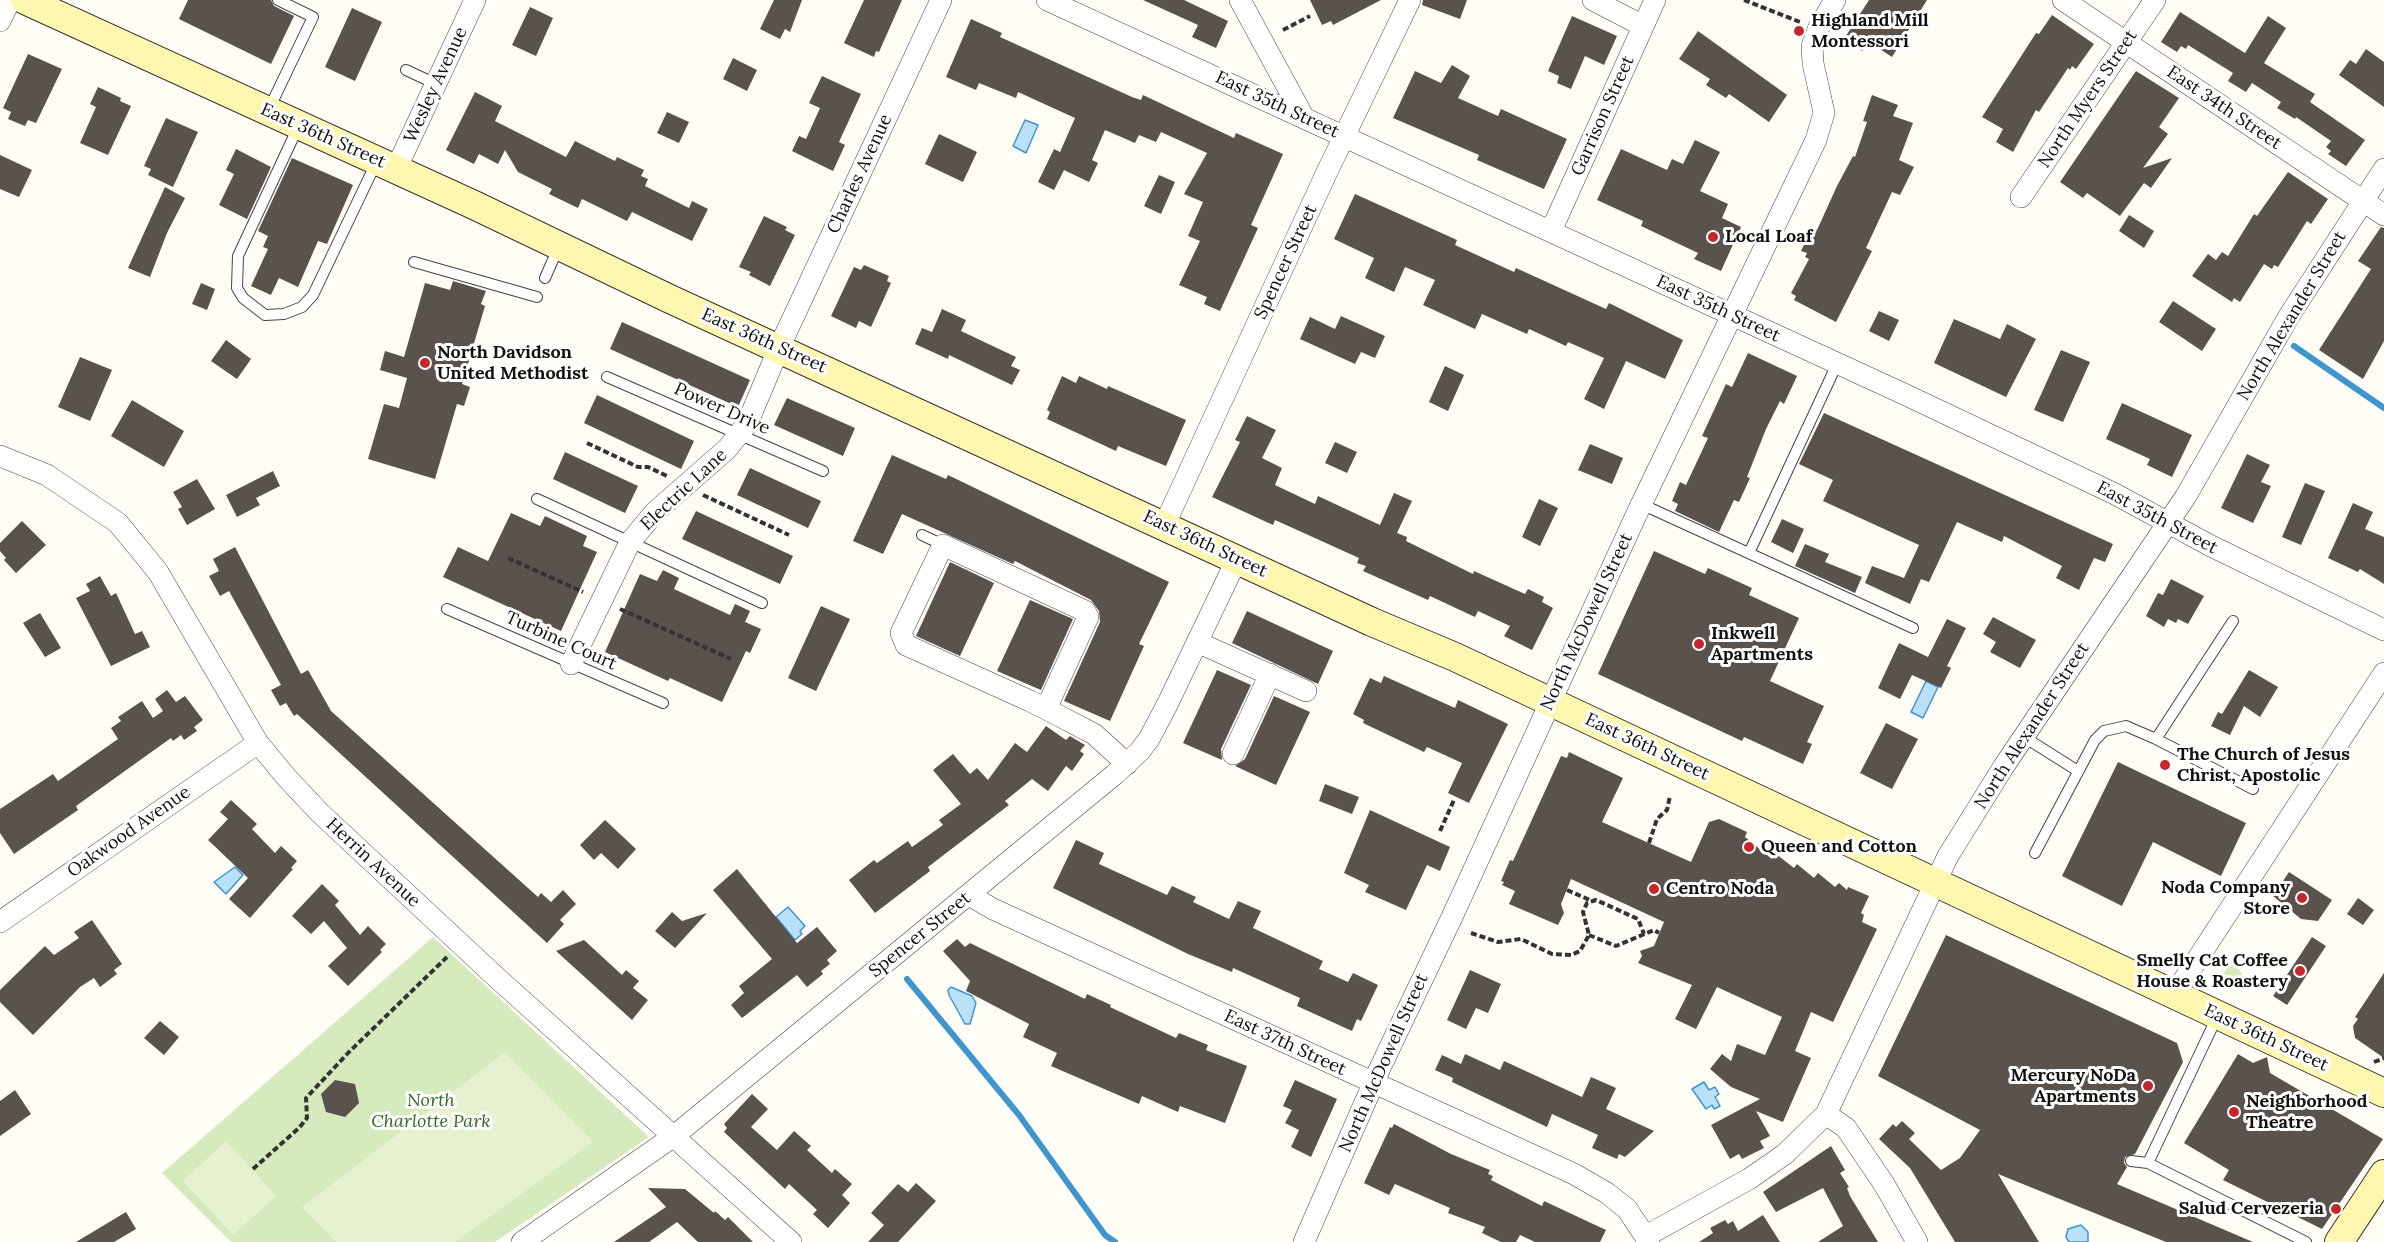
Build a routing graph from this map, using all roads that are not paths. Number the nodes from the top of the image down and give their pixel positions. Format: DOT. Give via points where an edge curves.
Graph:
graph roads {
  1 [pos="10,0"];
  2 [pos="25,0"];
  3 [pos="278,0"];
  4 [pos="475,0"];
  5 [pos="941,0"];
  6 [pos="1047,0"];
  7 [pos="1240,0"];
  8 [pos="1410,0"];
  9 [pos="1593,0"];
  10 [pos="1655,0"];
  11 [pos="1835,0"];
  12 [pos="2063,0"];
  13 [pos="2155,0"];
  14 [pos="0,21"];
  15 [pos="1643,26"];
  16 [pos="2126,43"];
  17 [pos="406,70"];
  18 [pos="436,84"];
  19 [pos="268,111"];
  20 [pos="1303,117"];
  21 [pos="299,125"];
  22 [pos="1345,136"];
  23 [pos="387,165"];
  24 [pos="2384,169"];
  25 [pos="2020,197"];
  26 [pos="2363,200"];
  27 [pos="2384,215"];
  28 [pos="1551,231"];
  29 [pos="559,245"];
  30 [pos="414,262"];
  31 [pos="545,278"];
  32 [pos="537,297"];
  33 [pos="1731,316"];
  34 [pos="779,348"];
  35 [pos="1837,364"];
  36 [pos="607,377"];
  37 [pos="739,435"];
  38 [pos="0,456"];
  39 [pos="823,471"];
  40 [pos="537,500"];
  41 [pos="1641,504"];
  42 [pos="2166,523"];
  43 [pos="1164,526"];
  44 [pos="922,535"];
  45 [pos="630,542"];
  46 [pos="944,545"];
  47 [pos="1749,553"];
  48 [pos="1236,559"];
  49 [pos="762,603"];
  50 [pos="447,609"];
  51 [pos="2233,621"];
  52 [pos="1913,628"];
  53 [pos="2384,630"];
  54 [pos="1197,642"];
  55 [pos="572,664"];
  56 [pos="2384,673"];
  57 [pos="1269,675"];
  58 [pos="1306,691"];
  59 [pos="1549,702"];
  60 [pos="663,703"];
  61 [pos="1046,709"];
  62 [pos="2024,736"];
  63 [pos="2156,739"];
  64 [pos="258,743"];
  65 [pos="1233,754"];
  66 [pos="1127,764"];
  67 [pos="2078,771"];
  68 [pos="2253,789"];
  69 [pos="2035,853"];
  70 [pos="1935,881"];
  71 [pos="969,895"];
  72 [pos="0,922"];
  73 [pos="2174,995"];
  74 [pos="2218,1016"];
  75 [pos="1373,1083"];
  76 [pos="2384,1093"];
  77 [pos="1826,1114"];
  78 [pos="674,1136"];
  79 [pos="2131,1161"];
  80 [pos="2148,1164"];
  81 [pos="2384,1174"];
  82 [pos="1648,1239"];
  83 [pos="522,1242"];
  84 [pos="791,1242"];
  85 [pos="1304,1242"];
  86 [pos="1917,1242"];
  87 [pos="2306,1242"];
  88 [pos="2339,1242"];
  1 -- 14 [label="street"];
  2 -- 19 [label="street, East 36th Street"];
  3 -- 19 [label="lane" via="313,17"];
  4 -- 18 [label="street, Wesley Avenue"];
  5 -- 34 [label="street, Charles Avenue"];
  6 -- 20 [label="street, East 35th Street"];
  7 -- 20 [label="street"];
  8 -- 22 [label="street, Spencer Street"];
  9 -- 15 [label="street"];
  10 -- 15 [label="street, Garrison Street"];
  11 -- 33 [label="street, North McDowell Street" via="1812,46 1823,101 1821,127"];
  12 -- 16 [label="street, East 34th Street"];
  13 -- 16 [label="street, North Myers Street"];
  15 -- 28 [label="street, Garrison Street"];
  16 -- 25 [label="street, North Myers Street"];
  16 -- 26 [label="street, East 34th Street"];
  17 -- 18 [label="lane"];
  18 -- 23 [label="street, Wesley Avenue"];
  19 -- 21 [label="street, East 36th Street"];
  20 -- 22 [label="street, East 35th Street"];
  21 -- 23 [label="street, East 36th Street"];
  21 -- 23 [label="lane" via="238,256 237,288 243,298 265,315 284,314 302,307 313,295"];
  22 -- 28 [label="street, East 35th Street"];
  22 -- 43 [label="street, Spencer Street"];
  23 -- 29 [label="street, East 36th Street"];
  24 -- 26 [label="street, North Alexander Street"];
  26 -- 27 [label="street, East 34th Street"];
  26 -- 42 [label="street, North Alexander Street" via="2287,319 2186,496"];
  28 -- 33 [label="street, East 35th Street"];
  29 -- 31 [label="lane"];
  29 -- 34 [label="street, East 36th Street"];
  30 -- 32 [label="lane"];
  33 -- 35 [label="street, East 35th Street"];
  33 -- 41 [label="street, North McDowell Street"];
  34 -- 37 [label="street, Electric Lane"];
  34 -- 43 [label="street, East 36th Street"];
  35 -- 42 [label="street, East 35th Street" via="2115,494"];
  35 -- 47 [label="lane"];
  36 -- 37 [label="lane, Power Drive"];
  37 -- 39 [label="lane, Power Drive"];
  37 -- 45 [label="street, Electric Lane" via="699,476 655,512"];
  38 -- 64 [label="street, Herrin Avenue" via="46,475 118,523 159,572"];
  40 -- 45 [label="lane"];
  41 -- 47 [label="lane"];
  41 -- 59 [label="street, North McDowell Street"];
  42 -- 53 [label="street, East 35th Street"];
  42 -- 62 [label="street, North Alexander Street"];
  43 -- 48 [label="street, East 36th Street"];
  44 -- 46 [label="lane"];
  45 -- 49 [label="lane"];
  45 -- 55 [label="street, Electric Lane"];
  46 -- 61 [label="street" via="1085,611 1088,617"];
  46 -- 61 [label="street" via="901,633 906,645"];
  47 -- 52 [label="lane"];
  48 -- 54 [label="street, Spencer Street"];
  48 -- 59 [label="street, East 36th Street"];
  50 -- 55 [label="lane, Turbine Court"];
  51 -- 63 [label="lane"];
  54 -- 57 [label="street"];
  54 -- 66 [label="street, Spencer Street" via="1149,739"];
  55 -- 60 [label="lane, Turbine Court"];
  56 -- 73 [label="street"];
  57 -- 58 [label="street"];
  57 -- 65 [label="street"];
  59 -- 70 [label="street, East 36th Street"];
  59 -- 75 [label="street, North McDowell Street"];
  61 -- 66 [label="street" via="1094,734"];
  62 -- 67 [label="lane"];
  62 -- 70 [label="street, North Alexander Street"];
  63 -- 67 [label="lane" via="2126,726 2104,731 2094,740"];
  63 -- 68 [label="lane"];
  64 -- 72 [label="street, Oakwood Avenue"];
  64 -- 78 [label="street, Herrin Avenue" via="320,813"];
  66 -- 71 [label="street, Spencer Street"];
  67 -- 69 [label="lane"];
  70 -- 73 [label="street, East 36th Street"];
  70 -- 77 [label="street, North Alexander Street"];
  71 -- 75 [label="street, East 37th Street"];
  71 -- 78 [label="street, Spencer Street"];
  73 -- 74 [label="street, East 36th Street"];
  74 -- 76 [label="street, East 36th Street"];
  74 -- 80 [label="lane"];
  75 -- 82 [label="street, East 37th Street" via="1595,1186 1627,1209"];
  75 -- 85 [label="street, North McDowell Street"];
  77 -- 82 [label="street, North Alexander Street" via="1785,1154"];
  77 -- 86 [label="street" via="1846,1128"];
  78 -- 83 [label="street, Spencer Street"];
  78 -- 84 [label="street, Herrin Avenue"];
  79 -- 80 [label="lane"];
  80 -- 87 [label="lane"];
  81 -- 88 [label="street"];
}
